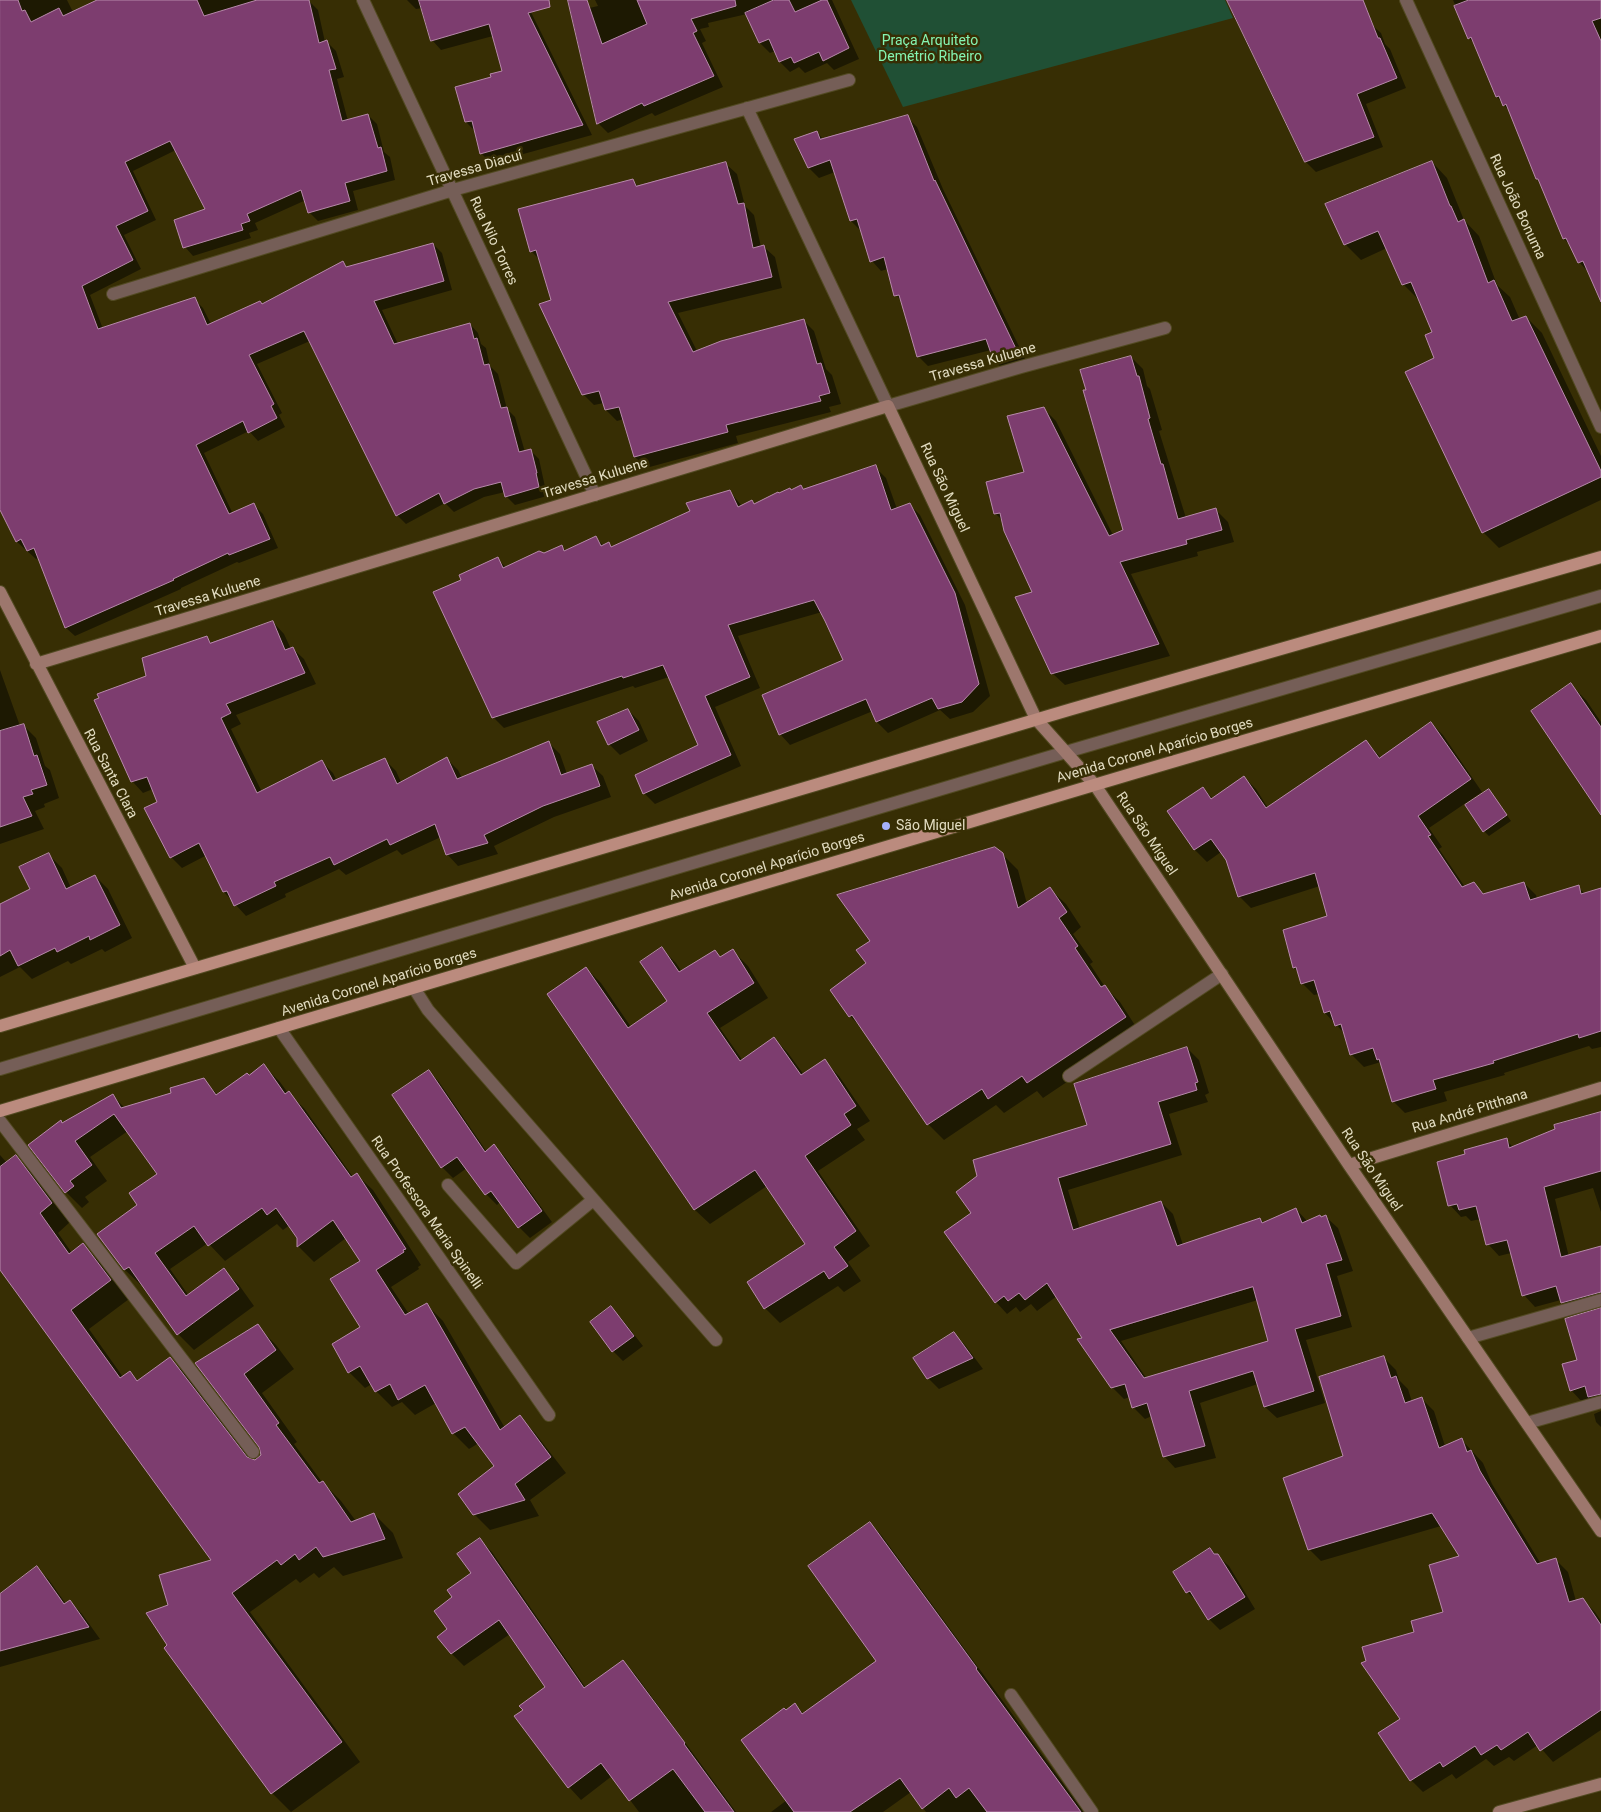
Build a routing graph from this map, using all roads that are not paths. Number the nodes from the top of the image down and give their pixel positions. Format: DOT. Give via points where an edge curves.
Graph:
graph roads {
  1 [pos="363,0"];
  2 [pos="1406,0"];
  3 [pos="849,80"];
  4 [pos="747,108"];
  5 [pos="453,190"];
  6 [pos="112,294"];
  7 [pos="1165,328"];
  8 [pos="888,406"];
  9 [pos="1601,427"];
  10 [pos="595,495"];
  11 [pos="1601,557"];
  12 [pos="0,592"];
  13 [pos="1601,596"];
  14 [pos="1601,636"];
  15 [pos="36,664"];
  16 [pos="1036,719"];
  17 [pos="1066,752"];
  18 [pos="1095,785"];
  19 [pos="195,968"];
  20 [pos="1222,974"];
  21 [pos="414,988"];
  22 [pos="0,1026"];
  23 [pos="279,1028"];
  24 [pos="0,1069"];
  25 [pos="1069,1076"];
  26 [pos="1601,1088"];
  27 [pos="0,1111"];
  28 [pos="0,1121"];
  29 [pos="1348,1164"];
  30 [pos="448,1185"];
  31 [pos="593,1200"];
  32 [pos="1601,1300"];
  33 [pos="1468,1338"];
  34 [pos="716,1340"];
  35 [pos="1601,1402"];
  36 [pos="549,1415"];
  37 [pos="1527,1423"];
  38 [pos="252,1452"];
  39 [pos="1601,1531"];
  40 [pos="1011,1695"];
  41 [pos="1601,1784"];
  42 [pos="1092,1812"];
  43 [pos="1499,1812"];
  1 -- 5 [label="street, Rua Nilo Torres"];
  2 -- 9 [label="street, Rua João Bonuma"];
  3 -- 4 [label="street, Travessa Diacuí"];
  4 -- 5 [label="street, Travessa Diacuí"];
  4 -- 8 [label="street, Rua São Miguel"];
  5 -- 6 [label="street, Travessa Diacuí"];
  5 -- 10 [label="street, Rua Nilo Torres"];
  7 -- 8 [label="street, Travessa Kuluene"];
  8 -- 10 [label="street, Travessa Kuluene"];
  8 -- 16 [label="street, Rua São Miguel"];
  10 -- 15 [label="street, Travessa Kuluene"];
  11 -- 16 [label="main road"];
  12 -- 15 [label="street, Rua Santa Clara"];
  13 -- 17 [label="street"];
  14 -- 18 [label="main road, Avenida Coronel Aparício Borges"];
  15 -- 19 [label="street, Rua Santa Clara"];
  16 -- 17 [label="street, Rua São Miguel"];
  16 -- 19 [label="main road"];
  17 -- 18 [label="street, Rua São Miguel"];
  17 -- 24 [label="street"];
  18 -- 20 [label="street, Rua São Miguel"];
  18 -- 21 [label="main road, Avenida Coronel Aparício Borges"];
  19 -- 22 [label="main road"];
  20 -- 25 [label="street"];
  20 -- 29 [label="street, Rua São Miguel"];
  21 -- 23 [label="main road, Avenida Coronel Aparício Borges"];
  21 -- 31 [label="street" via="428,1010"];
  23 -- 27 [label="main road, Avenida Coronel Aparício Borges"];
  23 -- 36 [label="street, Rua Professora Maria Spinelli"];
  26 -- 29 [label="street, Rua André Pitthana"];
  28 -- 38 [label="street"];
  29 -- 33 [label="street, Rua São Miguel"];
  30 -- 31 [label="street" via="516,1263"];
  31 -- 34 [label="street"];
  32 -- 33 [label="street"];
  33 -- 37 [label="street, Rua São Miguel"];
  35 -- 37 [label="street"];
  37 -- 39 [label="street, Rua São Miguel"];
  40 -- 42 [label="street"];
  41 -- 43 [label="street"];
}
